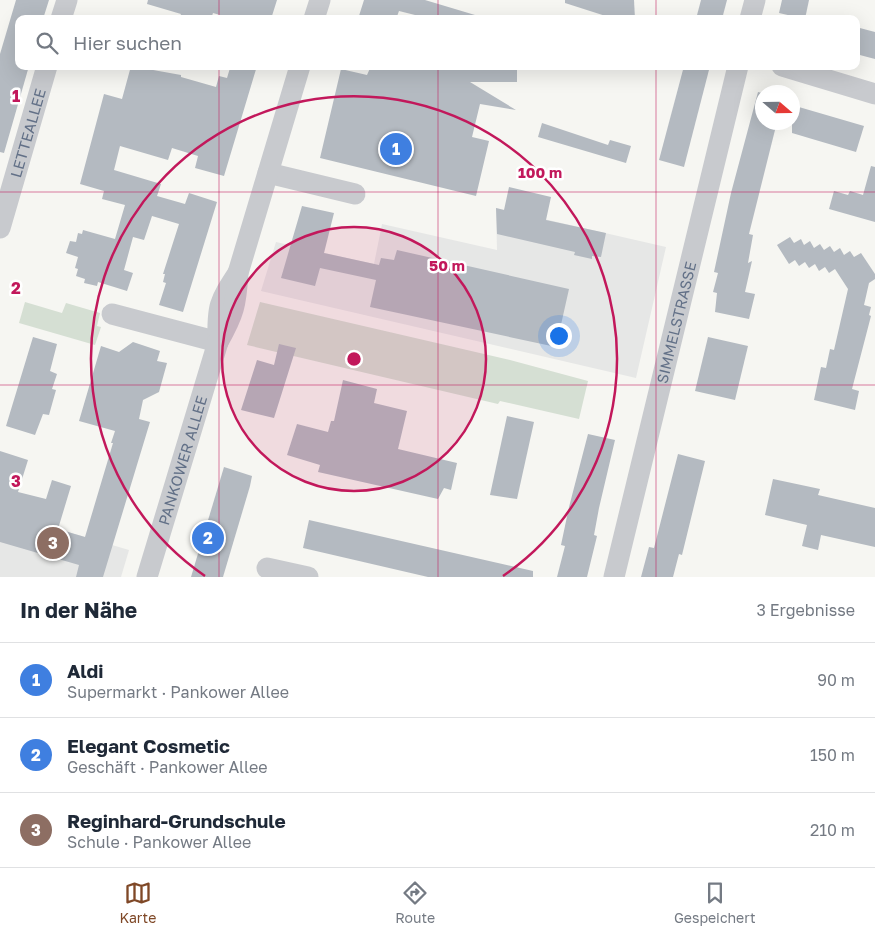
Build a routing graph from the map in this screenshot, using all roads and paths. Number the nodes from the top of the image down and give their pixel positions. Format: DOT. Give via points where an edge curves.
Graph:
graph roads {
  1 [pos="67,0"];
  2 [pos="320,0"];
  3 [pos="755,0"];
  4 [pos="62,15"];
  5 [pos="315,15"];
  6 [pos="751,15"];
  7 [pos="46,70"];
  8 [pos="299,70"];
  9 [pos="737,70"];
  10 [pos="795,70"];
  11 [pos="875,94"];
  12 [pos="268,173"];
  13 [pos="355,194"];
  14 [pos="0,228"];
  15 [pos="112,314"];
  16 [pos="218,342"];
  17 [pos="267,568"];
  18 [pos="147,577"];
  19 [pos="308,577"];
  20 [pos="614,577"];
  1 -- 4 [label="street"];
  2 -- 5 [label="street"];
  3 -- 6 [label="street"];
  7 -- 14 [label="street, LETTEALLEE"];
  8 -- 12 [label="street, PANKOWER ALLEE"];
  9 -- 20 [label="street, SIMMELSTRASSE"];
  10 -- 11 [label="street"];
  12 -- 13 [label="street"];
  12 -- 16 [label="street, PANKOWER ALLEE" via="238,273 236,304"];
  15 -- 16 [label="street"];
  16 -- 18 [label="street, PANKOWER ALLEE"];
  17 -- 19 [label="street"];
}
